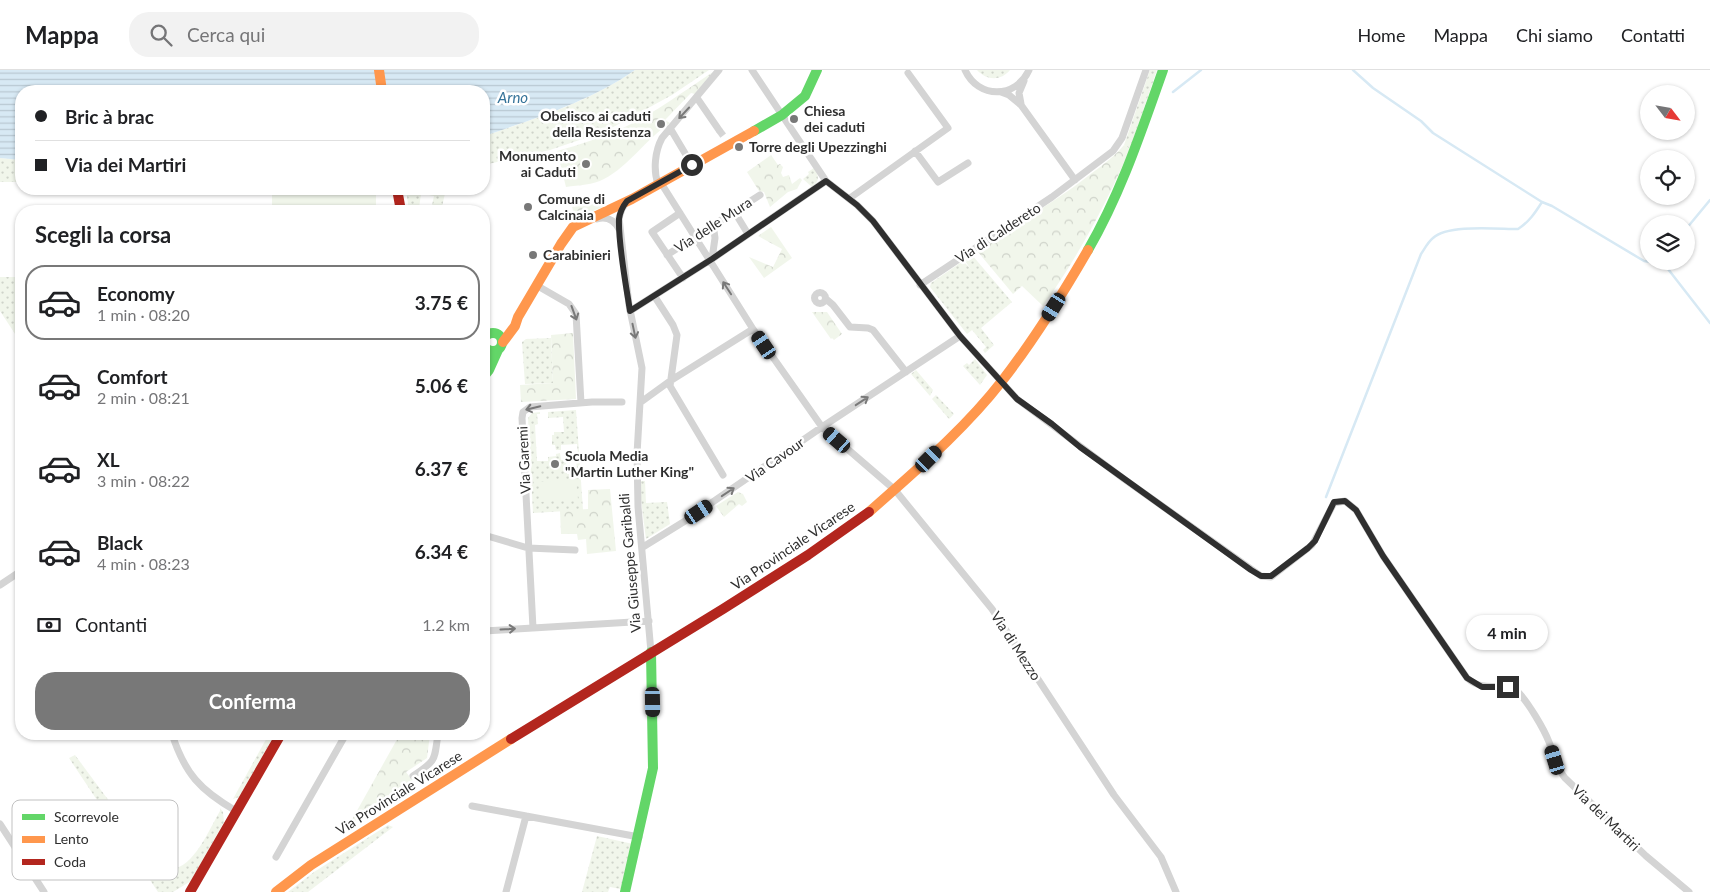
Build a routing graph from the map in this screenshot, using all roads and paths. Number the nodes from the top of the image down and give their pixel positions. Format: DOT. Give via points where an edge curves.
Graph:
graph roads {
  1 [pos="379,70"];
  2 [pos="719,70"];
  3 [pos="752,70"];
  4 [pos="965,70"];
  5 [pos="1146,70"];
  6 [pos="1163,70"];
  7 [pos="816,73"];
  8 [pos="908,73"];
  9 [pos="1028,73"];
  10 [pos="381,85"];
  11 [pos="1001,92"];
  12 [pos="697,98"];
  13 [pos="1021,105"];
  14 [pos="782,114"];
  15 [pos="670,128"];
  16 [pos="719,130"];
  17 [pos="916,151"];
  18 [pos="968,163"];
  19 [pos="692,165"];
  20 [pos="1075,180"];
  21 [pos="826,181"];
  22 [pos="660,183"];
  23 [pos="760,195"];
  24 [pos="850,198"];
  25 [pos="627,201"];
  26 [pos="734,211"];
  27 [pos="680,213"];
  28 [pos="582,222"];
  29 [pos="713,224"];
  30 [pos="620,231"];
  31 [pos="748,234"];
  32 [pos="694,237"];
  33 [pos="667,255"];
  34 [pos="711,260"];
  35 [pos="683,278"];
  36 [pos="536,285"];
  37 [pos="920,285"];
  38 [pos="655,296"];
  39 [pos="826,299"];
  40 [pos="630,311"];
  41 [pos="753,329"];
  42 [pos="960,336"];
  43 [pos="491,341"];
  44 [pos="906,372"];
  45 [pos="670,381"];
  46 [pos="1002,381"];
  47 [pos="622,402"];
  48 [pos="641,402"];
  49 [pos="581,403"];
  50 [pos="822,427"];
  51 [pos="723,475"];
  52 [pos="895,490"];
  53 [pos="490,536"];
  54 [pos="643,547"];
  55 [pos="528,548"];
  56 [pos="575,550"];
  57 [pos="15,575"];
  58 [pos="0,585"];
  59 [pos="649,621"];
  60 [pos="533,628"];
  61 [pos="490,631"];
  62 [pos="651,652"];
  63 [pos="174,740"];
  64 [pos="277,740"];
  65 [pos="343,740"];
  66 [pos="437,740"];
  67 [pos="413,776"];
  68 [pos="472,806"];
  69 [pos="236,811"];
  70 [pos="526,816"];
  71 [pos="0,824"];
  72 [pos="639,838"];
  73 [pos="12,843"];
  74 [pos="276,857"];
  75 [pos="36,880"];
  76 [pos="44,892"];
  77 [pos="191,892"];
  78 [pos="276,892"];
  79 [pos="506,892"];
  80 [pos="625,892"];
  81 [pos="1176,892"];
  82 [pos="1689,892"];
  1 -- 10 [label="main road"];
  2 -- 12 [label="street"];
  3 -- 14 [label="street"];
  4 -- 11 [label="street" via="972,82 981,88"];
  5 -- 20 [label="street, Via di Caldereto" via="1120,142"];
  6 -- 46 [label="main road, Via Provinciale Vicarese" via="1133,156 1096,237 1047,318"];
  7 -- 14 [label="main road" via="805,96"];
  8 -- 17 [label="street" via="948,128"];
  9 -- 11 [label="street" via="1015,88"];
  9 -- 13 [label="street" via="1019,93"];
  11 -- 13 [label="street"];
  12 -- 15 [label="street, one-way"];
  12 -- 16 [label="street"];
  13 -- 20 [label="street"];
  14 -- 19 [label="main road" via="727,141"];
  14 -- 21 [label="street"];
  15 -- 19 [label="street"];
  15 -- 22 [label="street" via="657,152 655,171"];
  17 -- 18 [label="street" via="938,182"];
  17 -- 24 [label="street"];
  19 -- 22 [label="main road"];
  20 -- 37 [label="street, Via di Caldereto"];
  21 -- 24 [label="street"];
  21 -- 31 [label="street"];
  22 -- 25 [label="main road"];
  22 -- 27 [label="street, Via di Mezzo"];
  23 -- 26 [label="street, Via delle Mura"];
  24 -- 37 [label="street" via="873,221"];
  25 -- 28 [label="main road"];
  25 -- 30 [label="street, Via Giuseppe Garibaldi" via="620,213"];
  26 -- 29 [label="street, Via delle Mura"];
  26 -- 31 [label="street"];
  27 -- 32 [label="street, Via di Mezzo"];
  27 -- 33 [label="street" via="652,232"];
  28 -- 30 [label="street" via="606,217"];
  28 -- 36 [label="main road" via="570,229"];
  29 -- 32 [label="street, Via delle Mura"];
  29 -- 34 [label="street" via="715,238"];
  30 -- 40 [label="street, Via Giuseppe Garibaldi"];
  31 -- 34 [label="street"];
  32 -- 33 [label="street, Via delle Mura"];
  32 -- 34 [label="street, Via di Mezzo"];
  33 -- 35 [label="street"];
  34 -- 35 [label="street"];
  41 -- 34 [label="street, Via di Mezzo, one-way"];
  35 -- 38 [label="street"];
  36 -- 43 [label="main road" via="518,317"];
  36 -- 49 [label="street, one-way" via="570,304 576,314"];
  37 -- 42 [label="street"];
  38 -- 40 [label="street"];
  38 -- 45 [label="street" via="677,335"];
  39 -- 44 [label="street" via="851,328 873,330"];
  40 -- 48 [label="street, Via Giuseppe Garibaldi, one-way" via="642,368"];
  41 -- 45 [label="street"];
  41 -- 50 [label="street, Via di Mezzo"];
  42 -- 44 [label="street, Via Cavour"];
  42 -- 46 [label="street"];
  50 -- 44 [label="street, Via Cavour, one-way"];
  45 -- 48 [label="street"];
  45 -- 51 [label="street"];
  46 -- 52 [label="main road, Via Provinciale Vicarese" via="960,428"];
  46 -- 82 [label="street, Via dei Martiri" via="1021,402 1080,447 1251,570 1266,577 1274,575 1315,541 1334,502 1349,502 1467,678 1482,687 1508,687 1517,691 1543,729 1561,773 1646,856"];
  47 -- 49 [label="street, Via Garemi"];
  48 -- 54 [label="street, Via Giuseppe Garibaldi" via="637,454"];
  49 -- 55 [label="street, Via Garemi, one-way" via="530,407 523,412"];
  50 -- 52 [label="street, Via di Mezzo"];
  54 -- 50 [label="street, Via Cavour, one-way"];
  52 -- 62 [label="main road, Via Provinciale Vicarese" via="808,555"];
  52 -- 81 [label="street, Via di Mezzo" via="992,609 1114,795 1162,857"];
  53 -- 55 [label="street"];
  54 -- 59 [label="street, Via Giuseppe Garibaldi"];
  55 -- 56 [label="street"];
  55 -- 60 [label="street"];
  57 -- 58 [label="street"];
  59 -- 60 [label="street"];
  59 -- 62 [label="street, Via Giuseppe Garibaldi"];
  61 -- 60 [label="street, one-way"];
  62 -- 72 [label="main road, Via Giuseppe Garibaldi" via="653,768"];
  62 -- 78 [label="main road, Via Provinciale Vicarese" via="310,865"];
  63 -- 69 [label="street" via="195,781"];
  64 -- 69 [label="main road"];
  65 -- 74 [label="street"];
  66 -- 67 [label="street" via="433,760"];
  68 -- 70 [label="street"];
  69 -- 77 [label="main road"];
  70 -- 72 [label="street"];
  70 -- 79 [label="street"];
  71 -- 73 [label="street"];
  72 -- 80 [label="main road, Via Giuseppe Garibaldi"];
  75 -- 76 [label="street"];
}
